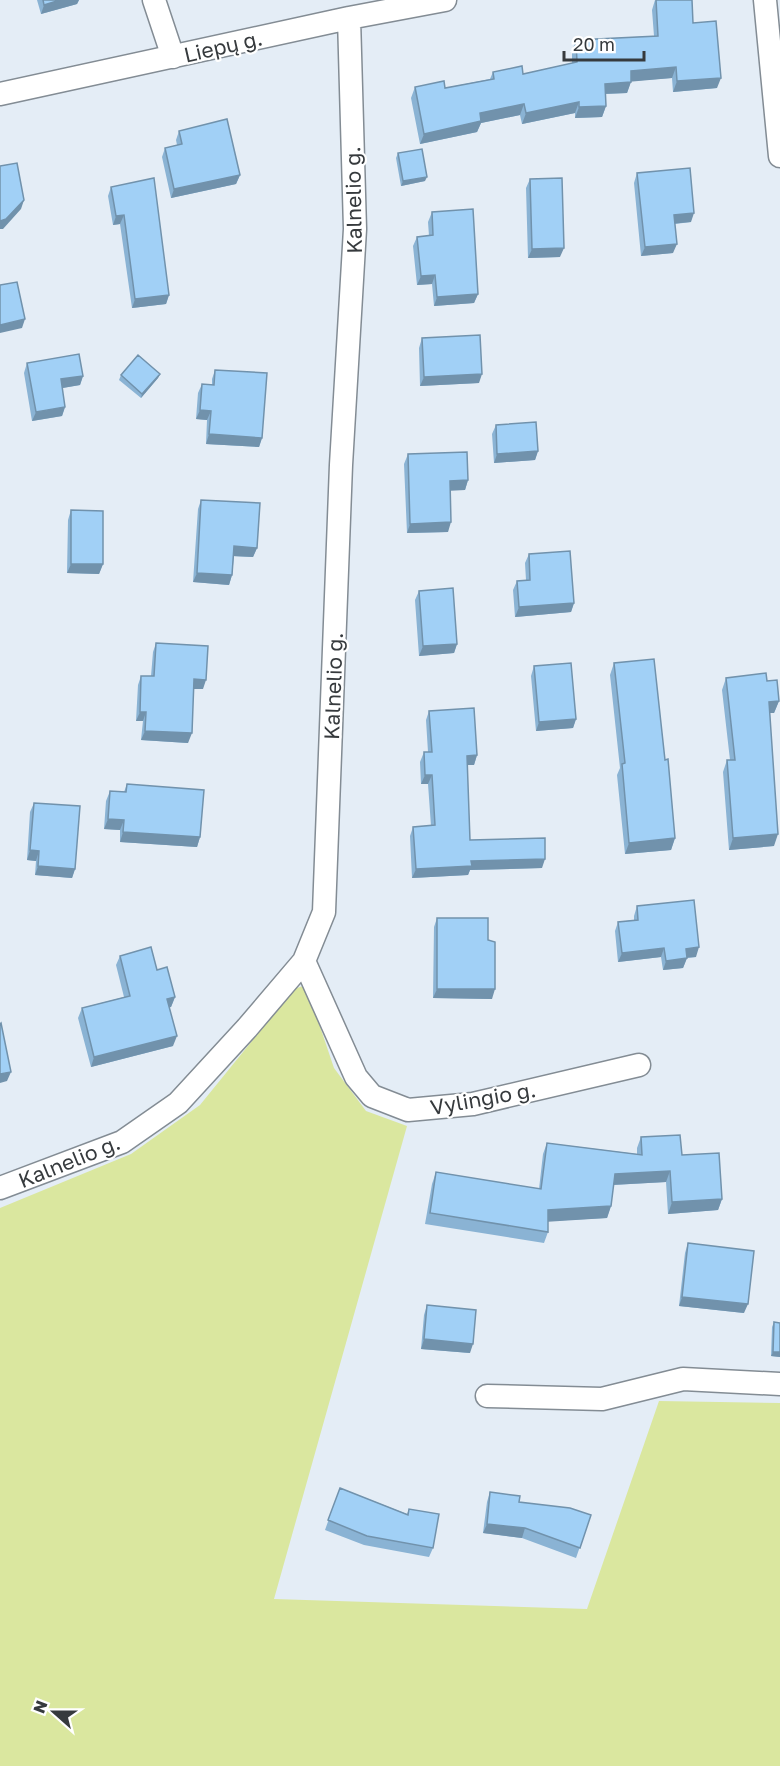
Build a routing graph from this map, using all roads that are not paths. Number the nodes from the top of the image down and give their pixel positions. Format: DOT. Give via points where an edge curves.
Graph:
graph roads {
  1 [pos="154,0"];
  2 [pos="445,0"];
  3 [pos="765,0"];
  4 [pos="417,3"];
  5 [pos="349,18"];
  6 [pos="173,57"];
  7 [pos="0,94"];
  8 [pos="780,156"];
  9 [pos="304,961"];
  10 [pos="639,1065"];
  11 [pos="0,1188"];
  12 [pos="780,1384"];
  13 [pos="487,1396"];
  1 -- 6 [label="street"];
  2 -- 4 [label="street, Liepų g."];
  3 -- 8 [label="street"];
  4 -- 5 [label="street, Liepų g."];
  5 -- 6 [label="street, Liepų g."];
  5 -- 9 [label="street, Kalnelio g." via="355,229 341,465 325,893 324,912"];
  6 -- 7 [label="street, Liepų g."];
  9 -- 10 [label="street, Vylingio g." via="356,1077 372,1096 408,1110 473,1104"];
  9 -- 11 [label="street, Kalnelio g." via="178,1103 122,1142"];
  12 -- 13 [label="street" via="683,1379 603,1399"];
}
